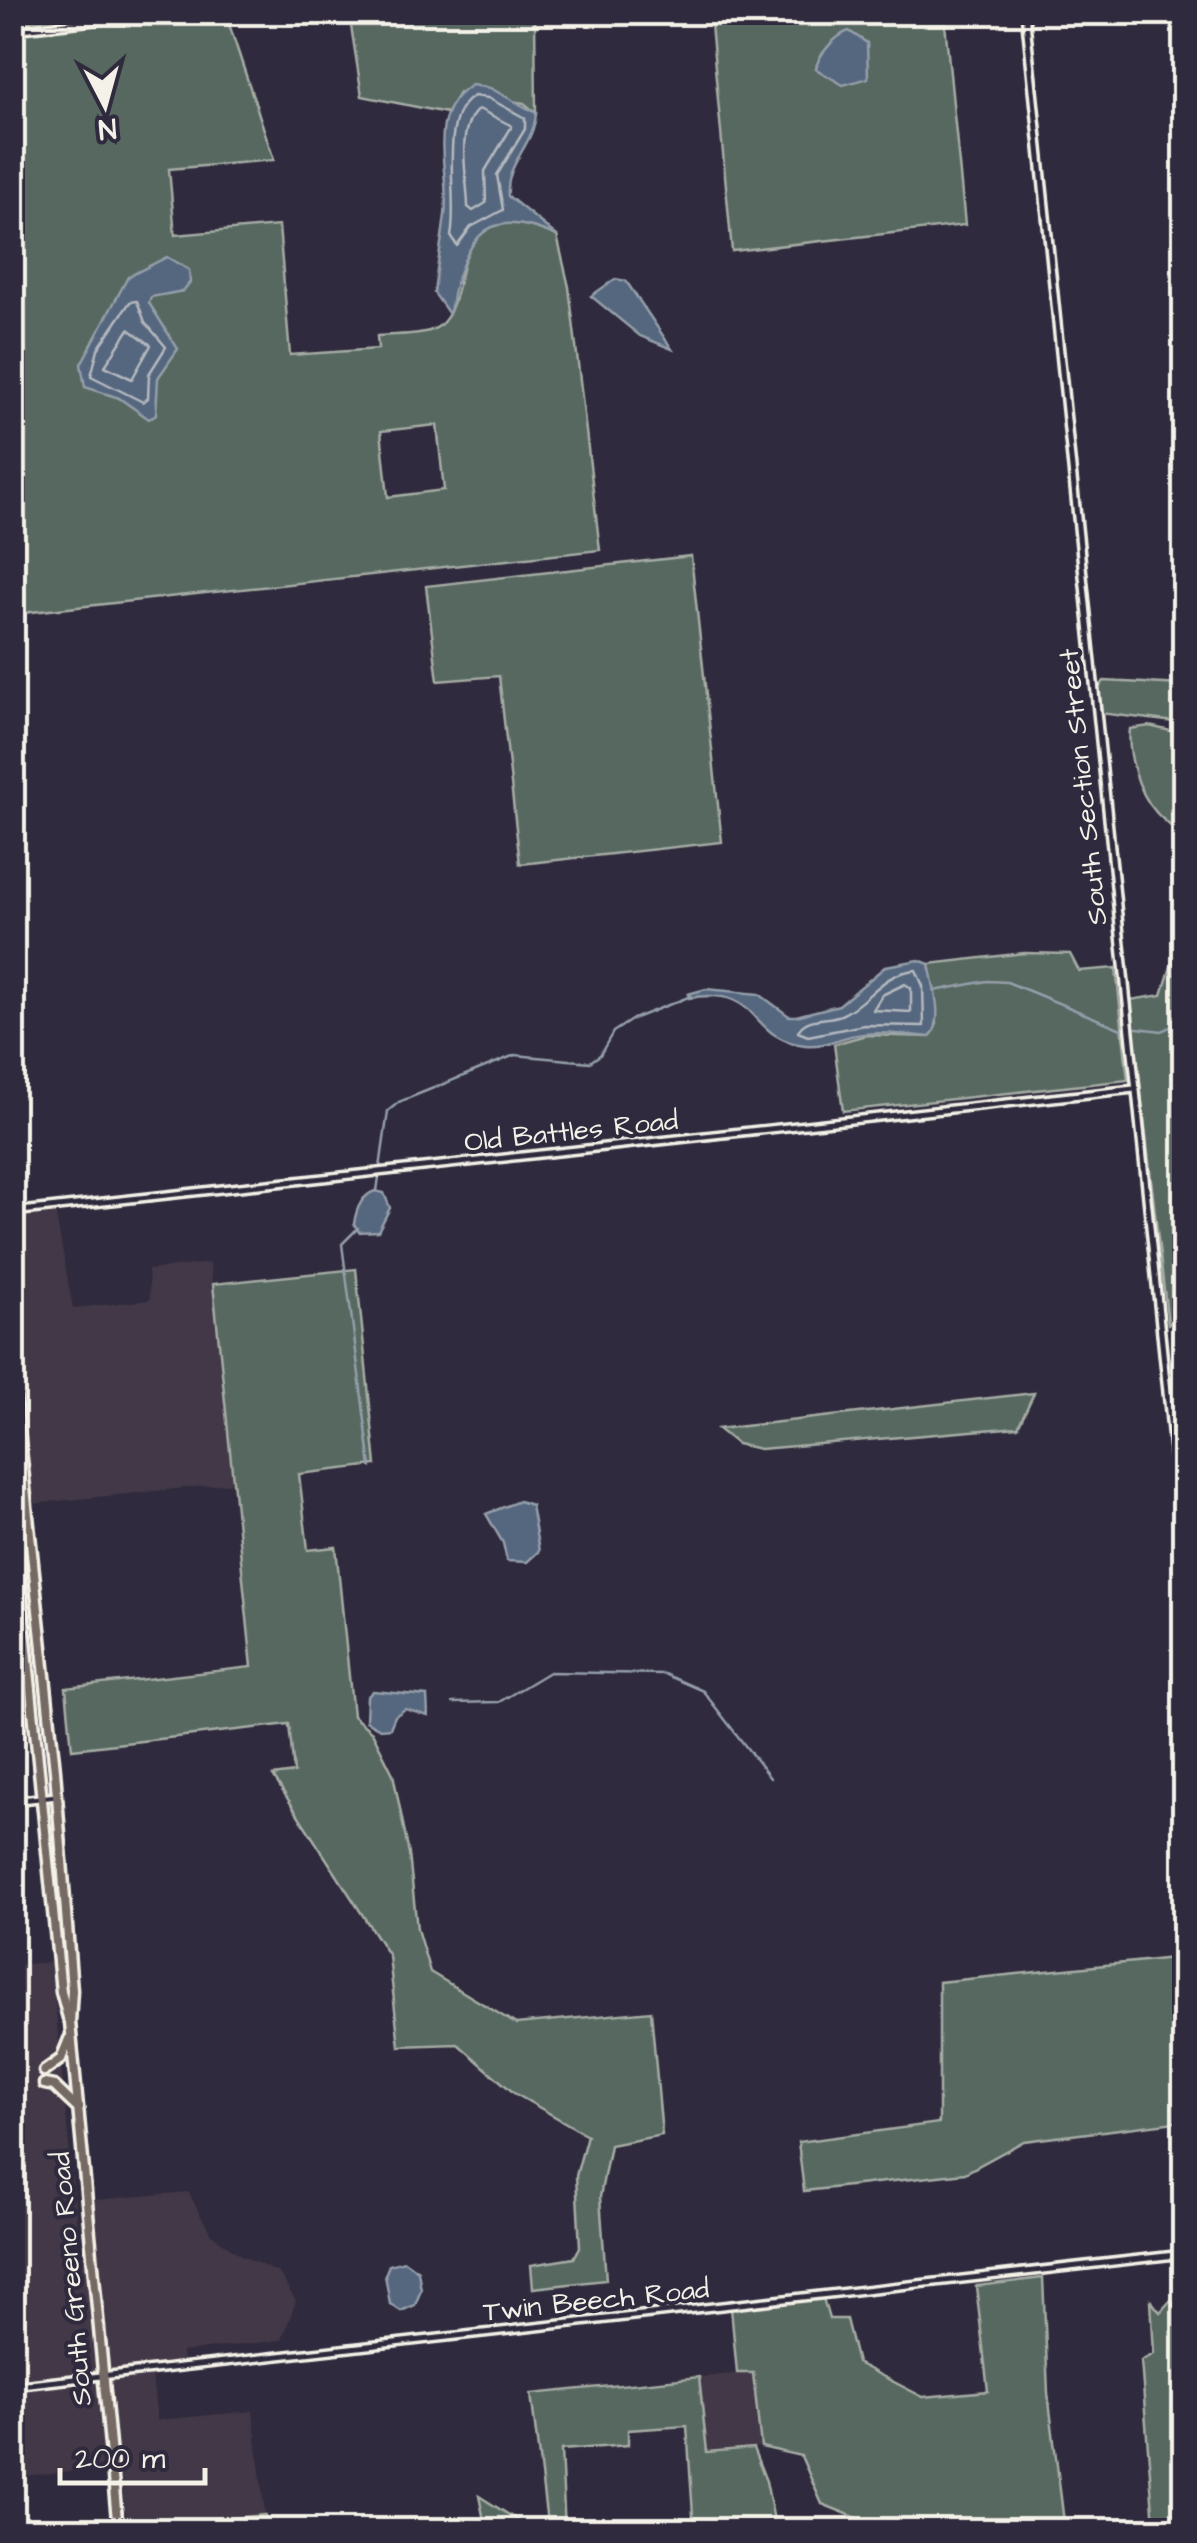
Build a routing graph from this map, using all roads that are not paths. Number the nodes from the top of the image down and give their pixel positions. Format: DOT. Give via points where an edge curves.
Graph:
graph roads {
  1 [pos="176,12"];
  2 [pos="1025,12"];
  3 [pos="12,30"];
  4 [pos="1134,1089"];
  5 [pos="12,1212"];
  6 [pos="12,1365"];
  7 [pos="12,1499"];
  8 [pos="1184,1557"];
  9 [pos="57,1796"];
  10 [pos="43,1798"];
  11 [pos="12,1801"];
  12 [pos="70,2022"];
  13 [pos="70,2034"];
  14 [pos="44,2070"];
  15 [pos="44,2084"];
  16 [pos="77,2108"];
  17 [pos="1184,2254"];
  18 [pos="100,2376"];
  19 [pos="12,2386"];
  20 [pos="118,2530"];
  1 -- 3 [label="street"];
  2 -- 4 [label="street, South Section Street"];
  4 -- 5 [label="street, Old Battles Road"];
  4 -- 8 [label="street, South Section Street"];
  6 -- 9 [label="main road, South Greeno Road"];
  7 -- 10 [label="main road, South Greeno Road"];
  9 -- 10 [label="street"];
  9 -- 12 [label="main road, South Greeno Road"];
  10 -- 11 [label="street"];
  10 -- 12 [label="main road, South Greeno Road" via="60,1992"];
  12 -- 13 [label="main road, South Greeno Road"];
  13 -- 14 [label="main road" via="61,2059"];
  13 -- 16 [label="main road, South Greeno Road"];
  15 -- 16 [label="main road"];
  16 -- 18 [label="main road, South Greeno Road"];
  17 -- 18 [label="street, Twin Beech Road"];
  18 -- 19 [label="street, Twin Beech Road"];
  18 -- 20 [label="main road, South Greeno Road"];
}
